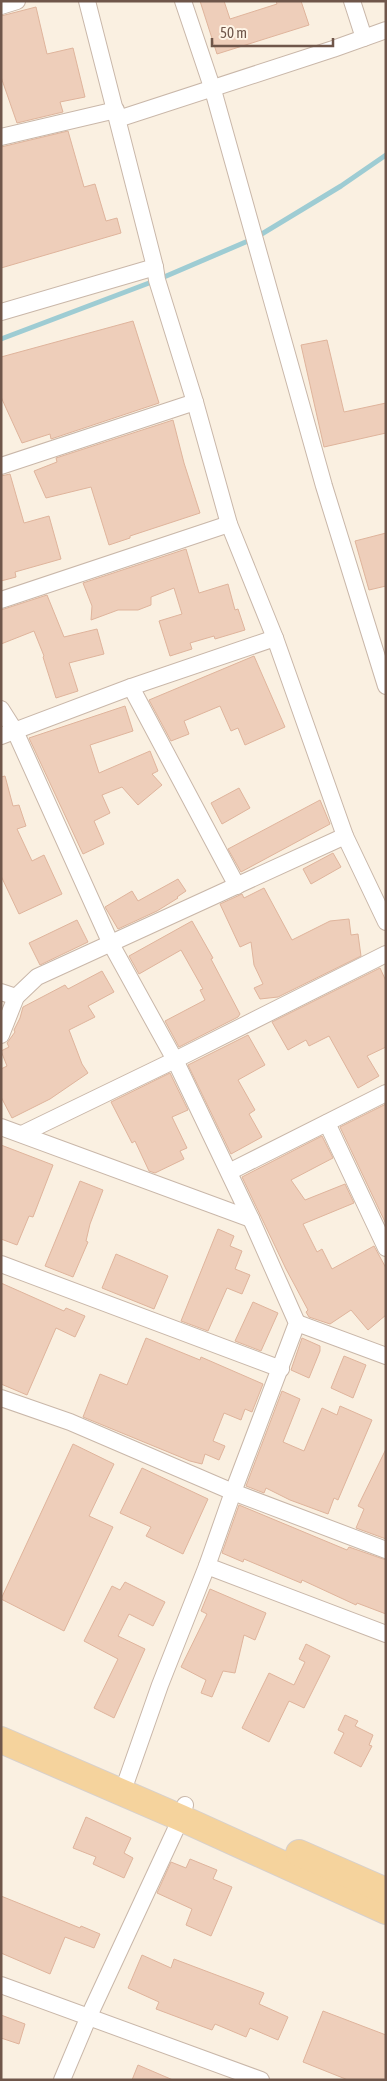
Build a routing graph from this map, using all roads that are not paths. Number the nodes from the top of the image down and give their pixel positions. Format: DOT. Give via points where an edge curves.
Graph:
graph roads {
  1 [pos="17,1"];
  2 [pos="87,1"];
  3 [pos="183,1"];
  4 [pos="352,1"];
  5 [pos="1,6"];
  6 [pos="386,30"];
  7 [pos="364,38"];
  8 [pos="212,90"];
  9 [pos="117,114"];
  10 [pos="1,137"];
  11 [pos="155,267"];
  12 [pos="1,312"];
  13 [pos="195,402"];
  14 [pos="1,466"];
  15 [pos="229,524"];
  16 [pos="1,600"];
  17 [pos="275,638"];
  18 [pos="386,686"];
  19 [pos="131,687"];
  20 [pos="1,709"];
  21 [pos="8,733"];
  22 [pos="345,836"];
  23 [pos="237,886"];
  24 [pos="386,922"];
  25 [pos="111,944"];
  26 [pos="386,954"];
  27 [pos="9,995"];
  28 [pos="1,1035"];
  29 [pos="175,1060"];
  30 [pos="386,1093"];
  31 [pos="327,1123"];
  32 [pos="1,1127"];
  33 [pos="22,1134"];
  34 [pos="229,1172"];
  35 [pos="252,1219"];
  36 [pos="386,1248"];
  37 [pos="1,1264"];
  38 [pos="297,1323"];
  39 [pos="386,1356"];
  40 [pos="281,1369"];
  41 [pos="1,1398"];
  42 [pos="233,1492"];
  43 [pos="386,1550"];
  44 [pos="207,1566"];
  45 [pos="386,1634"];
  46 [pos="1,1724"];
  47 [pos="1,1740"];
  48 [pos="126,1782"];
  49 [pos="183,1812"];
  50 [pos="386,1891"];
  51 [pos="386,1911"];
  52 [pos="1,1985"];
  53 [pos="88,2016"];
  54 [pos="62,2080"];
  55 [pos="261,2080"];
  1 -- 5 [label="street"];
  2 -- 9 [label="street"];
  3 -- 8 [label="street"];
  4 -- 7 [label="street"];
  6 -- 7 [label="street"];
  7 -- 8 [label="street"];
  8 -- 9 [label="street"];
  8 -- 18 [label="street" via="324,486"];
  9 -- 10 [label="street"];
  9 -- 11 [label="street"];
  11 -- 12 [label="street"];
  11 -- 13 [label="street"];
  13 -- 14 [label="street"];
  13 -- 15 [label="street"];
  15 -- 16 [label="street"];
  15 -- 17 [label="street"];
  17 -- 19 [label="street"];
  17 -- 22 [label="street"];
  19 -- 21 [label="street"];
  19 -- 23 [label="street"];
  20 -- 21 [label="street"];
  21 -- 25 [label="street"];
  22 -- 23 [label="street"];
  22 -- 24 [label="street"];
  23 -- 25 [label="street"];
  25 -- 27 [label="street" via="37,977"];
  25 -- 29 [label="street"];
  26 -- 29 [label="street"];
  27 -- 28 [label="street"];
  29 -- 33 [label="street"];
  29 -- 34 [label="street"];
  30 -- 31 [label="street"];
  31 -- 34 [label="street"];
  31 -- 36 [label="street"];
  32 -- 33 [label="street"];
  33 -- 35 [label="street"];
  34 -- 35 [label="street"];
  35 -- 38 [label="street"];
  37 -- 40 [label="street"];
  38 -- 39 [label="street"];
  38 -- 40 [label="street"];
  40 -- 42 [label="street"];
  41 -- 42 [label="street" via="70,1422"];
  42 -- 43 [label="street"];
  42 -- 44 [label="street"];
  44 -- 45 [label="street"];
  44 -- 48 [label="street"];
  46 -- 48 [label="main road"];
  47 -- 49 [label="main road"];
  48 -- 49 [label="main road"];
  49 -- 50 [label="main road"];
  49 -- 51 [label="main road"];
  49 -- 53 [label="street"];
  52 -- 53 [label="street"];
  53 -- 54 [label="street"];
  53 -- 55 [label="street"];
}
